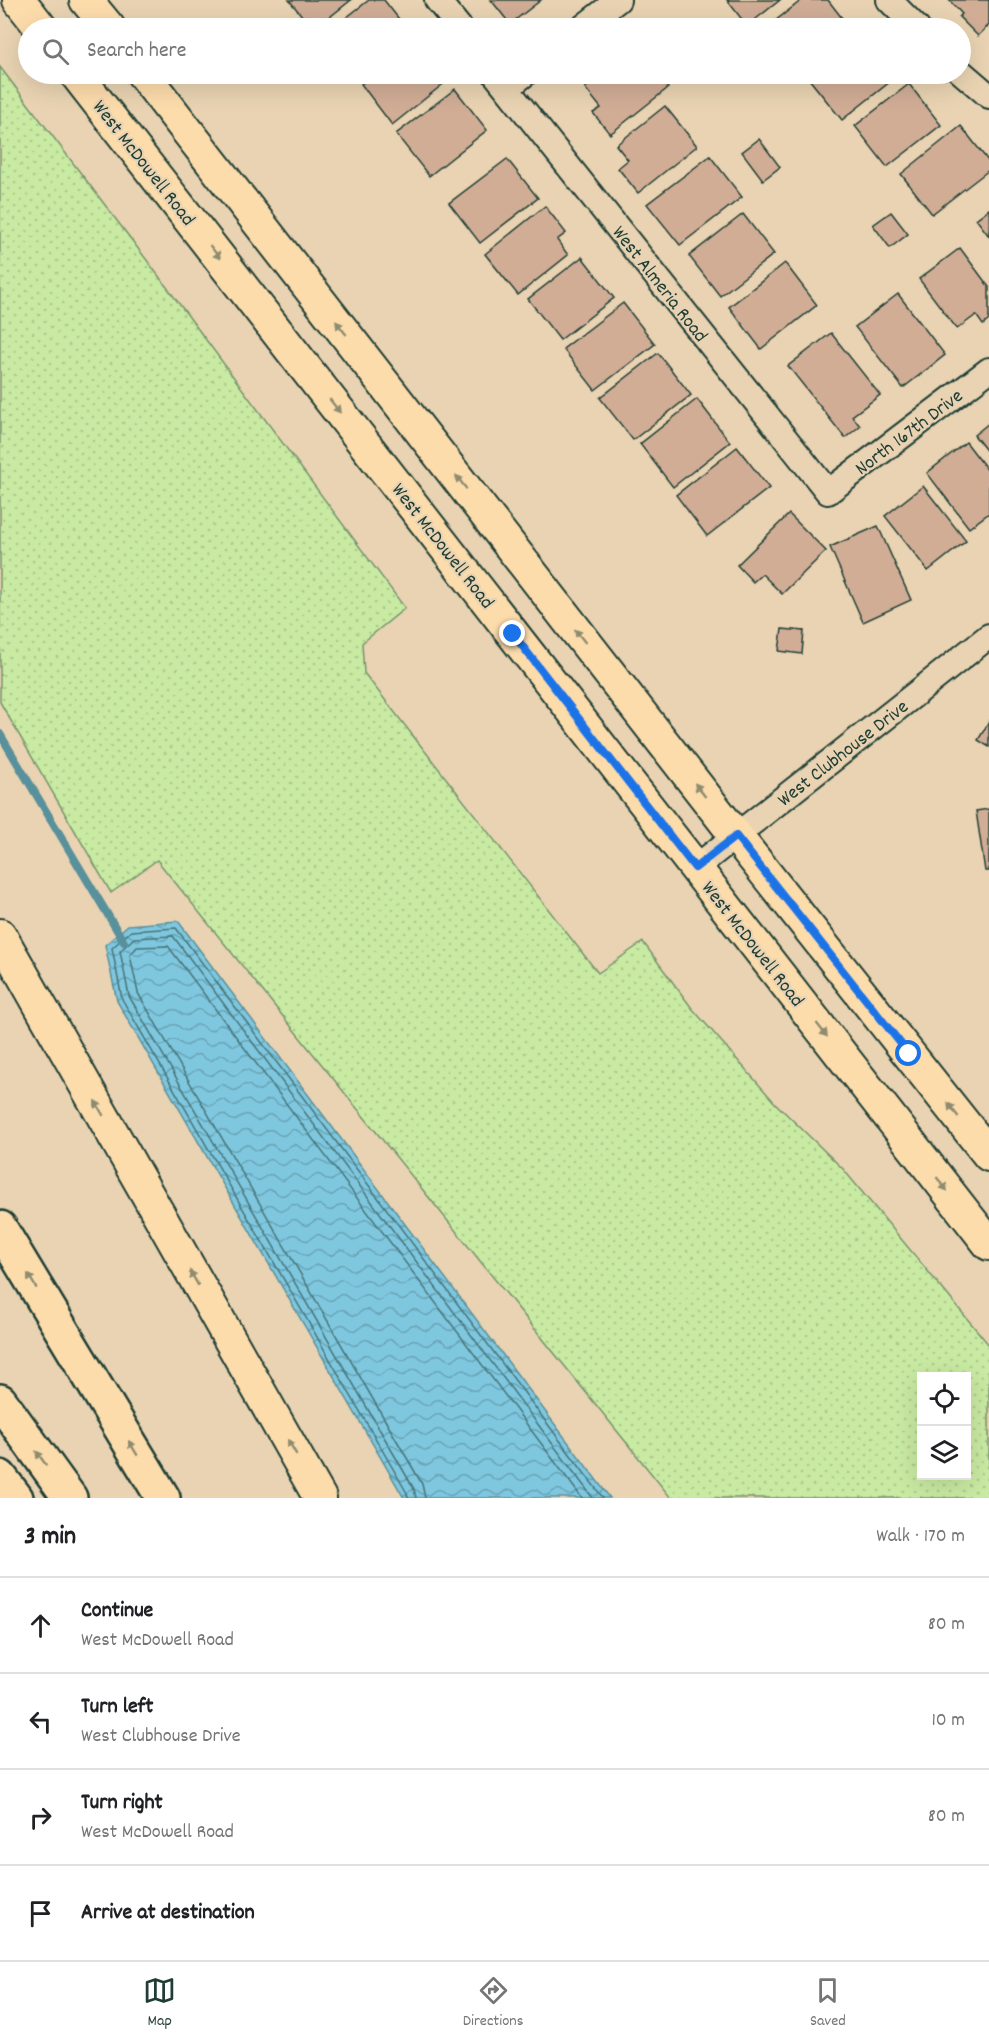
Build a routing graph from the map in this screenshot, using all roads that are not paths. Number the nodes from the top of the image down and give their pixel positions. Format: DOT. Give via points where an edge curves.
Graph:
graph roads {
  1 [pos="19,0"];
  2 [pos="86,0"];
  3 [pos="437,0"];
  4 [pos="618,0"];
  5 [pos="889,0"];
  6 [pos="33,18"];
  7 [pos="100,18"];
  8 [pos="452,18"];
  9 [pos="595,18"];
  10 [pos="907,18"];
  11 [pos="971,80"];
  12 [pos="84,84"];
  13 [pos="151,84"];
  14 [pos="514,84"];
  15 [pos="989,96"];
  16 [pos="989,370"];
  17 [pos="828,492"];
  18 [pos="989,636"];
  19 [pos="736,836"];
  20 [pos="695,868"];
  21 [pos="0,935"];
  22 [pos="989,1155"];
  23 [pos="0,1228"];
  24 [pos="989,1244"];
  25 [pos="0,1401"];
  26 [pos="0,1477"];
  27 [pos="16,1498"];
  28 [pos="70,1498"];
  29 [pos="163,1498"];
  30 [pos="320,1498"];
  1 -- 6 [label="main road"];
  2 -- 7 [label="main road"];
  3 -- 8 [label="street"];
  4 -- 9 [label="street"];
  5 -- 10 [label="street"];
  11 -- 15 [label="street"];
  12 -- 20 [label="main road, West McDowell Road, one-way"];
  19 -- 13 [label="main road, one-way"];
  14 -- 17 [label="street, West Almeria Road"];
  16 -- 17 [label="street, North 167th Drive"];
  18 -- 19 [label="street, West Clubhouse Drive"];
  19 -- 20 [label="street, West Clubhouse Drive"];
  22 -- 19 [label="main road, one-way"];
  20 -- 24 [label="main road, West McDowell Road, one-way"];
  30 -- 21 [label="main road, one-way"];
  29 -- 23 [label="highway, one-way"];
  28 -- 25 [label="highway, one-way"];
  26 -- 27 [label="highway"];
}
